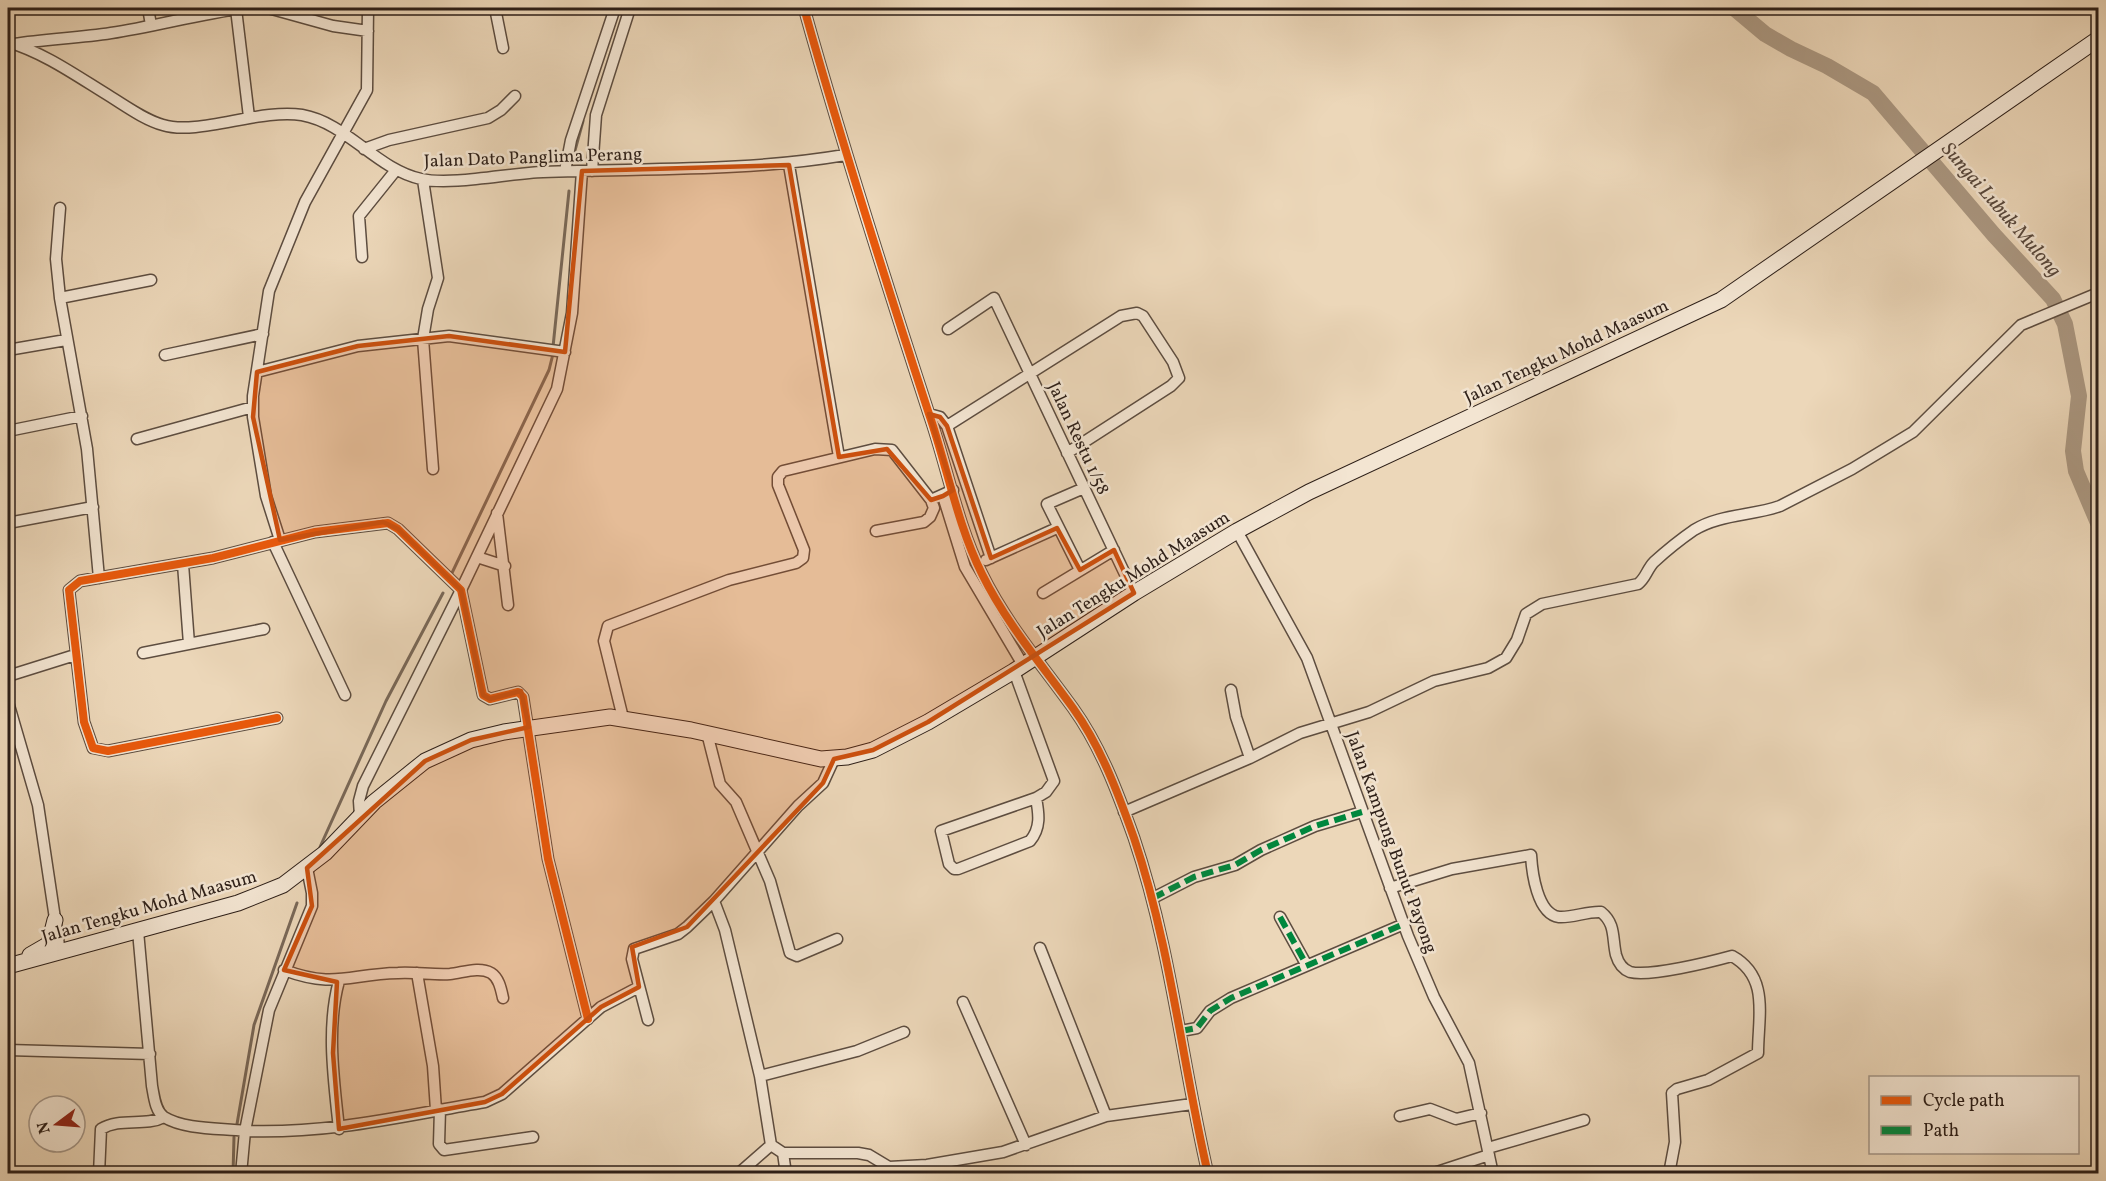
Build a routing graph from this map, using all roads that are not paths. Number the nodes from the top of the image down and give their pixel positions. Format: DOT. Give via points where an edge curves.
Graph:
graph roads {
  1 [pos="148,8"];
  2 [pos="220,8"];
  3 [pos="240,8"];
  4 [pos="268,8"];
  5 [pos="368,8"];
  6 [pos="495,8"];
  7 [pos="615,8"];
  8 [pos="630,8"];
  9 [pos="804,8"];
  10 [pos="151,25"];
  11 [pos="368,31"];
  12 [pos="2098,39"];
  13 [pos="11,43"];
  14 [pos="503,48"];
  15 [pos="515,96"];
  16 [pos="249,117"];
  17 [pos="343,134"];
  18 [pos="364,149"];
  19 [pos="845,155"];
  20 [pos="789,165"];
  21 [pos="396,170"];
  22 [pos="565,171"];
  23 [pos="587,171"];
  24 [pos="423,180"];
  25 [pos="60,208"];
  26 [pos="362,257"];
  27 [pos="151,280"];
  28 [pos="2098,293"];
  29 [pos="60,298"];
  30 [pos="948,329"];
  31 [pos="263,334"];
  32 [pos="423,339"];
  33 [pos="66,340"];
  34 [pos="8,350"];
  35 [pos="557,351"];
  36 [pos="165,355"];
  37 [pos="257,372"];
  38 [pos="1029,373"];
  39 [pos="253,407"];
  40 [pos="929,414"];
  41 [pos="82,416"];
  42 [pos="947,426"];
  43 [pos="8,431"];
  44 [pos="137,439"];
  45 [pos="1067,453"];
  46 [pos="839,457"];
  47 [pos="433,469"];
  48 [pos="1084,488"];
  49 [pos="948,493"];
  50 [pos="932,500"];
  51 [pos="93,507"];
  52 [pos="498,513"];
  53 [pos="8,523"];
  54 [pos="1057,528"];
  55 [pos="876,531"];
  56 [pos="1237,531"];
  57 [pos="277,541"];
  58 [pos="1113,550"];
  59 [pos="477,557"];
  60 [pos="991,558"];
  61 [pos="183,564"];
  62 [pos="978,564"];
  63 [pos="506,567"];
  64 [pos="1080,570"];
  65 [pos="99,578"];
  66 [pos="461,590"];
  67 [pos="1043,593"];
  68 [pos="1134,593"];
  69 [pos="508,605"];
  70 [pos="264,629"];
  71 [pos="189,644"];
  72 [pos="143,653"];
  73 [pos="75,655"];
  74 [pos="1024,665"];
  75 [pos="8,676"];
  76 [pos="1231,690"];
  77 [pos="345,695"];
  78 [pos="8,702"];
  79 [pos="277,718"];
  80 [pos="623,718"];
  81 [pos="1331,723"];
  82 [pos="529,727"];
  83 [pos="707,734"];
  84 [pos="1250,758"];
  85 [pos="834,759"];
  86 [pos="1036,798"];
  87 [pos="1124,812"];
  88 [pos="1362,812"];
  89 [pos="360,816"];
  90 [pos="757,852"];
  91 [pos="307,868"];
  92 [pos="1390,888"];
  93 [pos="1153,898"];
  94 [pos="714,901"];
  95 [pos="1280,917"];
  96 [pos="56,920"];
  97 [pos="1404,924"];
  98 [pos="138,931"];
  99 [pos="837,939"];
  100 [pos="1040,948"];
  101 [pos="60,952"];
  102 [pos="1306,964"];
  103 [pos="9,965"];
  104 [pos="284,969"];
  105 [pos="417,973"];
  106 [pos="339,981"];
  107 [pos="639,987"];
  108 [pos="503,998"];
  109 [pos="963,1002"];
  110 [pos="588,1019"];
  111 [pos="648,1020"];
  112 [pos="1181,1031"];
  113 [pos="904,1032"];
  114 [pos="8,1050"];
  115 [pos="150,1054"];
  116 [pos="760,1076"];
  117 [pos="1192,1104"];
  118 [pos="438,1110"];
  119 [pos="1480,1113"];
  120 [pos="1106,1116"];
  121 [pos="1400,1116"];
  122 [pos="164,1117"];
  123 [pos="1584,1120"];
  124 [pos="339,1129"];
  125 [pos="245,1131"];
  126 [pos="533,1137"];
  127 [pos="771,1145"];
  128 [pos="1026,1145"];
  129 [pos="1489,1152"];
  130 [pos="783,1153"];
  131 [pos="99,1173"];
  132 [pos="241,1173"];
  133 [pos="735,1173"];
  134 [pos="786,1173"];
  135 [pos="1208,1173"];
  136 [pos="1431,1173"];
  137 [pos="1493,1173"];
  138 [pos="1669,1173"];
  1 -- 10 [label="street"];
  2 -- 3 [label="street"];
  2 -- 10 [label="street"];
  3 -- 16 [label="street"];
  4 -- 11 [label="street"];
  5 -- 11 [label="street"];
  6 -- 14 [label="street"];
  7 -- 22 [label="street" via="571,140"];
  8 -- 23 [label="street" via="596,115"];
  9 -- 19 [label="street"];
  10 -- 13 [label="street"];
  11 -- 17 [label="street" via="367,90"];
  12 -- 56 [label="main road, Jalan Tengku Mohd Maasum" via="1987,119 1712,304 1362,465"];
  13 -- 16 [label="street, Jalan Dato Panglima Perang" via="59,65 164,126"];
  15 -- 18 [label="street" via="488,118"];
  16 -- 17 [label="street, Jalan Dato Panglima Perang" via="302,115"];
  17 -- 18 [label="street, Jalan Dato Panglima Perang"];
  17 -- 31 [label="street" via="305,201 276,271"];
  18 -- 21 [label="street, Jalan Dato Panglima Perang"];
  19 -- 20 [label="street, Jalan Dato Panglima Perang"];
  19 -- 40 [label="street"];
  20 -- 23 [label="street, Jalan Dato Panglima Perang"];
  20 -- 46 [label="street"];
  21 -- 24 [label="street, Jalan Dato Panglima Perang"];
  21 -- 26 [label="street" via="359,216"];
  22 -- 23 [label="street, Jalan Dato Panglima Perang"];
  22 -- 24 [label="street, Jalan Dato Panglima Perang"];
  23 -- 35 [label="street" via="574,292"];
  24 -- 32 [label="street" via="438,278"];
  25 -- 29 [label="street" via="56,260"];
  27 -- 29 [label="street"];
  28 -- 81 [label="street" via="2021,325 1913,432 1892,446 1780,506 1708,522 1652,564 1638,584 1542,604 1526,614 1506,658 1488,668 1434,681 1369,712"];
  29 -- 33 [label="street"];
  30 -- 38 [label="street, Jalan Restu 1/58" via="994,298"];
  31 -- 36 [label="street"];
  31 -- 37 [label="street"];
  32 -- 35 [label="street" via="449,336"];
  32 -- 37 [label="street" via="358,345"];
  32 -- 47 [label="street"];
  33 -- 34 [label="street"];
  33 -- 41 [label="street"];
  35 -- 52 [label="street" via="556,388"];
  37 -- 39 [label="street"];
  38 -- 42 [label="street"];
  38 -- 45 [label="street, Jalan Restu 1/58"];
  38 -- 45 [label="street" via="1121,316 1137,313 1143,316 1173,362 1179,378 1171,386"];
  39 -- 44 [label="street"];
  39 -- 57 [label="street" via="263,482"];
  40 -- 42 [label="street" via="940,417"];
  40 -- 49 [label="street"];
  41 -- 43 [label="street"];
  41 -- 51 [label="street"];
  42 -- 60 [label="street"];
  45 -- 48 [label="street, Jalan Restu 1/58"];
  46 -- 50 [label="street" via="880,448 891,450"];
  46 -- 80 [label="street" via="783,471 778,477 804,550 803,558 729,580 608,626 604,641"];
  48 -- 54 [label="street" via="1047,504"];
  48 -- 58 [label="street, Jalan Restu 1/58"];
  49 -- 50 [label="street"];
  49 -- 62 [label="street"];
  49 -- 74 [label="street" via="965,567"];
  50 -- 55 [label="street" via="934,508 924,522"];
  51 -- 53 [label="street"];
  51 -- 65 [label="street"];
  52 -- 59 [label="street"];
  52 -- 63 [label="street"];
  54 -- 60 [label="street"];
  54 -- 64 [label="street"];
  56 -- 68 [label="main road, Jalan Tengku Mohd Maasum"];
  56 -- 81 [label="street, Jalan Kampung Bunut Payong" via="1307,658"];
  57 -- 61 [label="street"];
  57 -- 66 [label="street" via="388,523"];
  57 -- 77 [label="street"];
  58 -- 64 [label="street"];
  58 -- 68 [label="street, Jalan Restu 1/58"];
  59 -- 63 [label="street"];
  59 -- 66 [label="street"];
  60 -- 62 [label="street"];
  61 -- 65 [label="street"];
  61 -- 71 [label="street"];
  62 -- 74 [label="street"];
  63 -- 69 [label="street"];
  64 -- 67 [label="street"];
  65 -- 73 [label="street" via="80,581 69,590"];
  66 -- 82 [label="street" via="480,692 490,699 520,694"];
  66 -- 89 [label="street" via="363,786"];
  68 -- 74 [label="main road, Jalan Tengku Mohd Maasum"];
  70 -- 71 [label="street"];
  71 -- 72 [label="street"];
  73 -- 75 [label="street"];
  73 -- 79 [label="street" via="85,728 90,743 98,750"];
  74 -- 85 [label="main road, Jalan Tengku Mohd Maasum" via="873,750"];
  74 -- 86 [label="street" via="1054,781"];
  74 -- 87 [label="street" via="1074,710 1099,751"];
  76 -- 84 [label="street"];
  78 -- 96 [label="street" via="38,805"];
  80 -- 82 [label="main road, Jalan Tengku Mohd Maasum"];
  80 -- 83 [label="main road, Jalan Tengku Mohd Maasum"];
  81 -- 84 [label="street" via="1300,733"];
  81 -- 88 [label="street, Jalan Kampung Bunut Payong"];
  82 -- 89 [label="main road, Jalan Tengku Mohd Maasum" via="471,740 438,754 400,779"];
  82 -- 110 [label="street" via="548,859"];
  83 -- 85 [label="main road, Jalan Tengku Mohd Maasum"];
  83 -- 90 [label="street" via="720,784 736,802"];
  84 -- 87 [label="street"];
  85 -- 90 [label="street" via="823,783"];
  86 -- 86 [label="street" via="1040,818 1030,841 958,869 949,864 941,831"];
  87 -- 93 [label="street"];
  88 -- 92 [label="street, Jalan Kampung Bunut Payong"];
  88 -- 93 [label="street" via="1315,826 1235,865 1194,877"];
  89 -- 91 [label="main road, Jalan Tengku Mohd Maasum"];
  90 -- 94 [label="street"];
  90 -- 99 [label="street" via="770,881 792,956"];
  91 -- 98 [label="main road, Jalan Tengku Mohd Maasum" via="263,895"];
  91 -- 104 [label="street" via="312,906"];
  92 -- 97 [label="street, Jalan Kampung Bunut Payong"];
  92 -- 138 [label="street" via="1452,869 1531,855 1538,892 1550,913 1560,917 1601,912 1609,919 1616,955 1625,969 1633,972 1682,968 1731,956 1748,967 1761,1006 1758,1053 1672,1094 1675,1142"];
  93 -- 112 [label="street"];
  94 -- 107 [label="street" via="678,934 634,949 632,959"];
  94 -- 116 [label="street"];
  95 -- 102 [label="street"];
  96 -- 101 [label="street"];
  96 -- 103 [label="main road" via="48,944"];
  97 -- 102 [label="street"];
  97 -- 119 [label="street, Jalan Kampung Bunut Payong" via="1434,997 1464,1048"];
  98 -- 101 [label="main road, Jalan Tengku Mohd Maasum"];
  98 -- 115 [label="street"];
  100 -- 120 [label="street"];
  101 -- 103 [label="main road, Jalan Tengku Mohd Maasum"];
  102 -- 112 [label="street" via="1231,998 1206,1015 1199,1026"];
  104 -- 106 [label="street" via="305,977"];
  104 -- 125 [label="street" via="269,1010"];
  105 -- 106 [label="street"];
  105 -- 108 [label="street" via="487,971 496,978"];
  105 -- 118 [label="street"];
  106 -- 124 [label="street" via="333,1053"];
  107 -- 110 [label="street"];
  107 -- 111 [label="street"];
  109 -- 128 [label="street"];
  110 -- 118 [label="street" via="502,1094 485,1102"];
  112 -- 117 [label="street"];
  113 -- 116 [label="street" via="857,1051"];
  114 -- 115 [label="street"];
  115 -- 122 [label="street" via="154,1100"];
  116 -- 127 [label="street"];
  117 -- 120 [label="street"];
  117 -- 135 [label="street"];
  118 -- 124 [label="street"];
  118 -- 126 [label="street" via="439,1144 444,1150"];
  119 -- 121 [label="street" via="1460,1119 1430,1109"];
  119 -- 129 [label="street, Jalan Kampung Bunut Payong"];
  120 -- 128 [label="street"];
  122 -- 125 [label="street" via="185,1124"];
  122 -- 131 [label="street" via="101,1128"];
  123 -- 129 [label="street"];
  124 -- 125 [label="street"];
  125 -- 132 [label="street"];
  127 -- 130 [label="street"];
  127 -- 133 [label="street"];
  128 -- 130 [label="street" via="927,1165 889,1167 858,1153"];
  129 -- 136 [label="street"];
  129 -- 137 [label="street, Jalan Kampung Bunut Payong"];
  130 -- 134 [label="street"];
}
